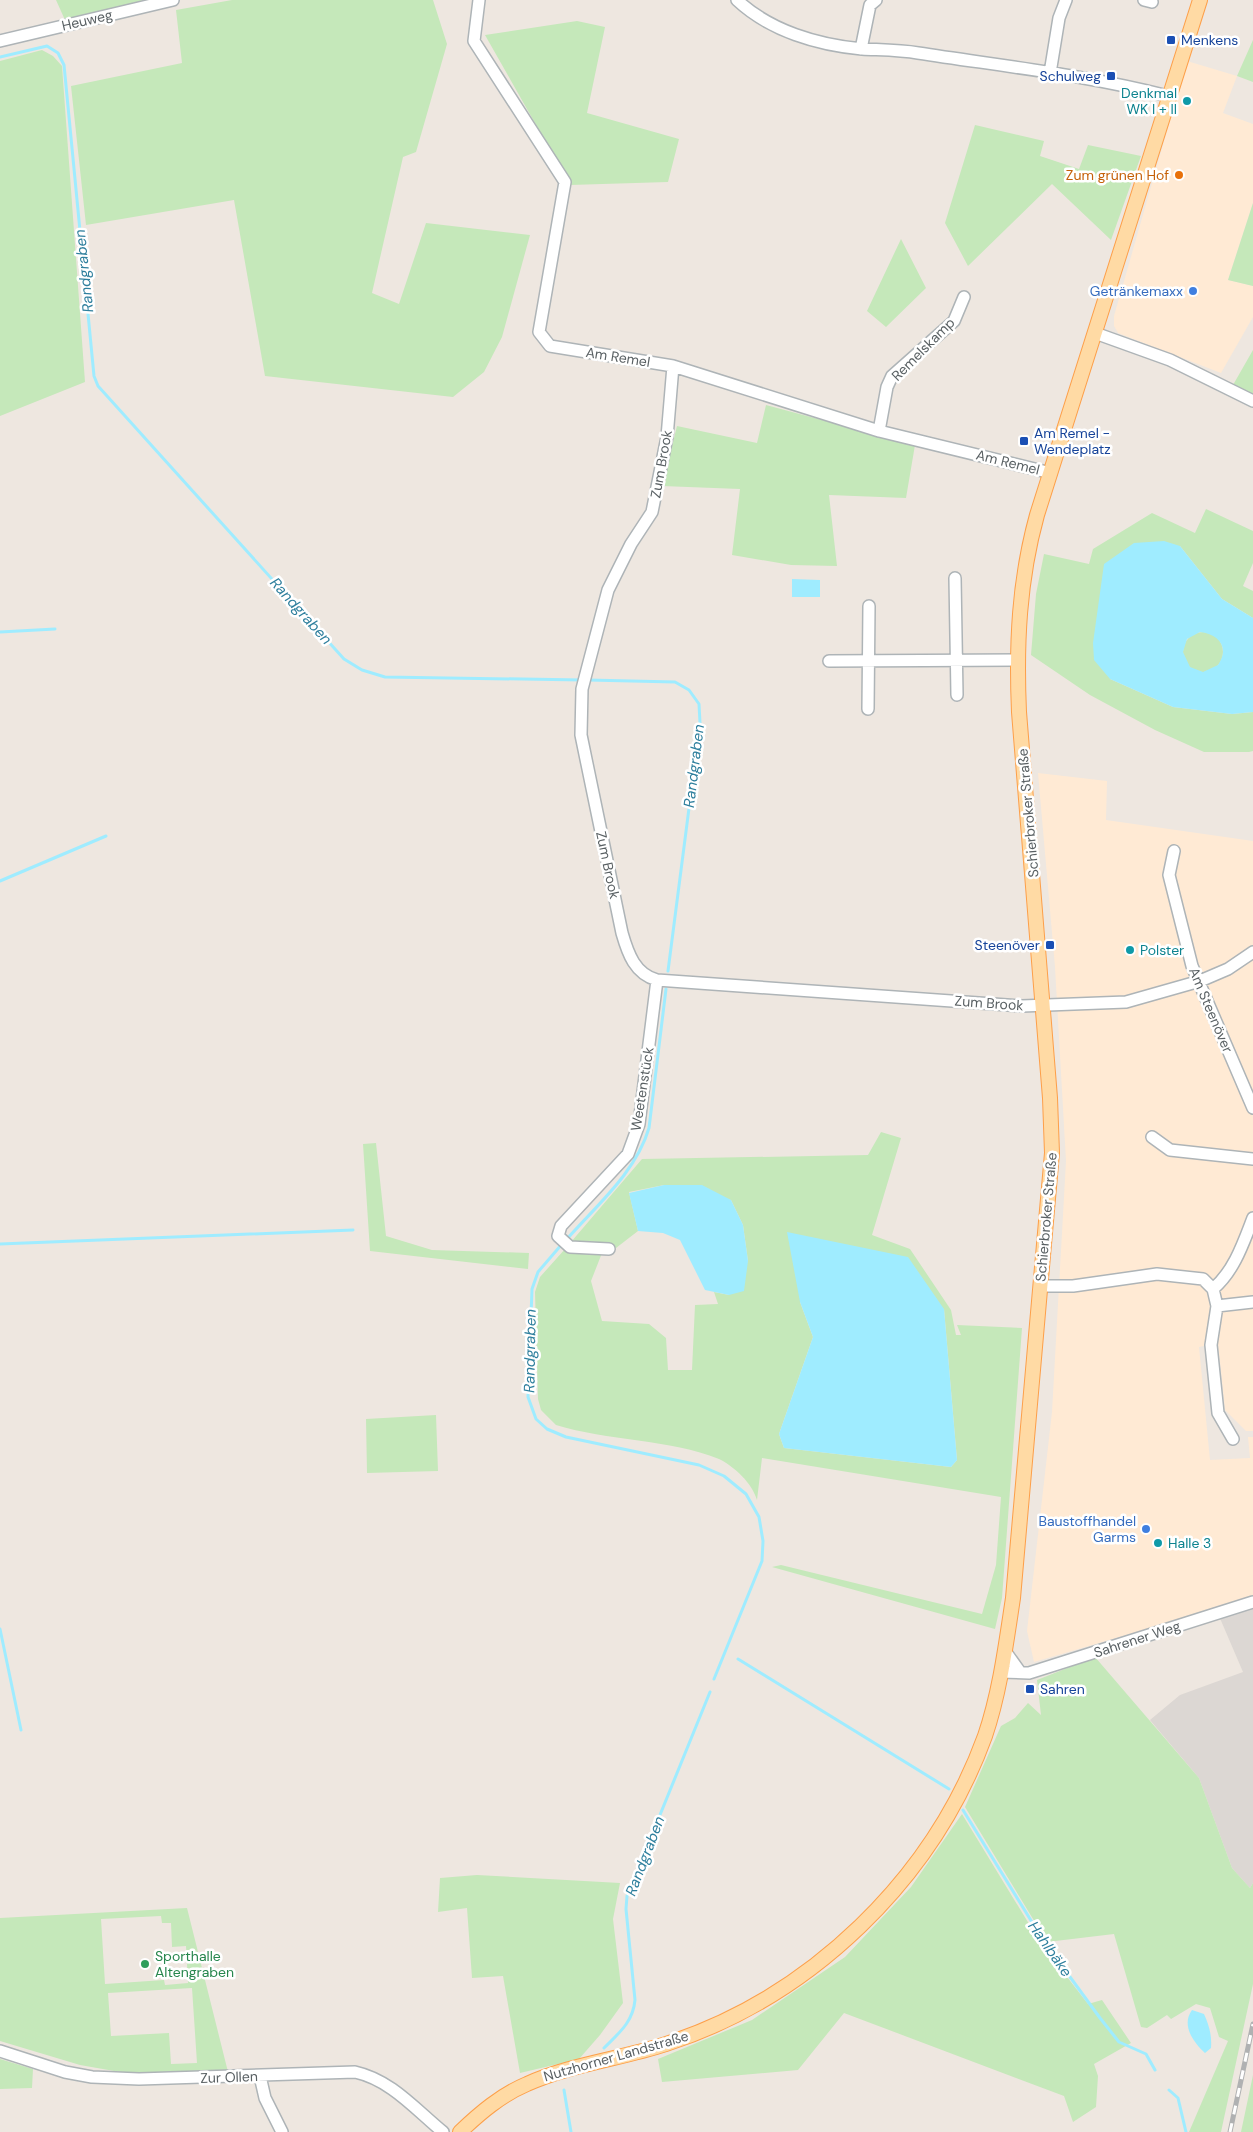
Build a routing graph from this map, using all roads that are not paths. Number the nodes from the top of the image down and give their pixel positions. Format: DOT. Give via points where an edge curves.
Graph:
graph roads {
  1 [pos="173,0"];
  2 [pos="479,0"];
  3 [pos="737,0"];
  4 [pos="876,0"];
  5 [pos="1066,0"];
  6 [pos="1200,0"];
  7 [pos="0,41"];
  8 [pos="861,49"];
  9 [pos="1050,73"];
  10 [pos="1168,96"];
  11 [pos="964,297"];
  12 [pos="1095,334"];
  13 [pos="673,366"];
  14 [pos="1253,401"];
  15 [pos="878,431"];
  16 [pos="1050,473"];
  17 [pos="954,578"];
  18 [pos="869,606"];
  19 [pos="956,660"];
  20 [pos="1017,660"];
  21 [pos="867,661"];
  22 [pos="829,662"];
  23 [pos="957,695"];
  24 [pos="868,709"];
  25 [pos="1174,851"];
  26 [pos="1253,952"];
  27 [pos="657,980"];
  28 [pos="1200,981"];
  29 [pos="1043,1006"];
  30 [pos="1253,1108"];
  31 [pos="1152,1137"];
  32 [pos="1253,1159"];
  33 [pos="1253,1218"];
  34 [pos="608,1249"];
  35 [pos="1041,1286"];
  36 [pos="1213,1289"];
  37 [pos="1253,1302"];
  38 [pos="1217,1306"];
  39 [pos="1233,1439"];
  40 [pos="1253,1602"];
  41 [pos="1005,1651"];
  42 [pos="1001,1672"];
  43 [pos="1020,1672"];
  44 [pos="0,2051"];
  45 [pos="260,2076"];
  46 [pos="282,2132"];
  47 [pos="443,2132"];
  48 [pos="460,2132"];
  1 -- 7 [label="street, Heuweg"];
  2 -- 13 [label="street, Am Remel" via="474,41 565,182 539,332 550,346"];
  3 -- 8 [label="street" via="776,26 821,44"];
  4 -- 8 [label="street" via="870,5"];
  5 -- 9 [label="street" via="1059,18"];
  6 -- 10 [label="main road, Schierbroker Straße"];
  8 -- 9 [label="street" via="906,51"];
  9 -- 10 [label="street"];
  10 -- 12 [label="main road, Schierbroker Straße"];
  11 -- 15 [label="street, Remelskamp" via="954,321 892,376"];
  12 -- 14 [label="street" via="1170,360"];
  12 -- 16 [label="main road, Schierbroker Straße"];
  13 -- 15 [label="street, Am Remel"];
  13 -- 27 [label="street, Zum Brook" via="667,437 652,512 631,544 608,590 582,689 581,735 622,933 635,966 648,978"];
  15 -- 16 [label="street, Am Remel"];
  16 -- 20 [label="main road, Schierbroker Straße" via="1025,566"];
  17 -- 19 [label="street"];
  18 -- 21 [label="street"];
  19 -- 20 [label="street"];
  19 -- 21 [label="street"];
  19 -- 23 [label="street"];
  20 -- 29 [label="main road, Schierbroker Straße"];
  21 -- 22 [label="street"];
  21 -- 24 [label="street"];
  25 -- 28 [label="street, Am Steenöver" via="1170,875 1192,966"];
  26 -- 28 [label="street, Zum Brook" via="1228,969"];
  27 -- 29 [label="street, Zum Brook"];
  27 -- 34 [label="street, Weetenstück" via="639,1124 628,1154 561,1226 558,1236 570,1247"];
  28 -- 29 [label="street, Zum Brook" via="1126,1002"];
  28 -- 30 [label="street, Am Steenöver"];
  29 -- 35 [label="main road, Schierbroker Straße" via="1052,1154"];
  31 -- 32 [label="street" via="1170,1150"];
  33 -- 36 [label="street" via="1225,1279"];
  35 -- 36 [label="street" via="1073,1286 1157,1274 1203,1280"];
  35 -- 41 [label="main road, Schierbroker Straße" via="1013,1598"];
  36 -- 38 [label="street"];
  37 -- 38 [label="street"];
  38 -- 39 [label="street" via="1211,1345 1218,1413"];
  40 -- 43 [label="street, Sahrener Weg" via="1029,1673"];
  41 -- 42 [label="main road, Nutzhorner Landstraße"];
  41 -- 43 [label="street"];
  42 -- 43 [label="street, Sahrener Weg"];
  42 -- 48 [label="main road, Nutzhorner Landstraße" via="984,1737 955,1801 930,1843 889,1896 837,1947 781,1989 717,2024 667,2044 550,2074 526,2084 491,2105"];
  44 -- 45 [label="street, Zur Ollen" via="65,2072 92,2077"];
  45 -- 46 [label="street" via="265,2098"];
  45 -- 47 [label="street, Zur Ollen" via="355,2072 369,2076 386,2084"];
}
